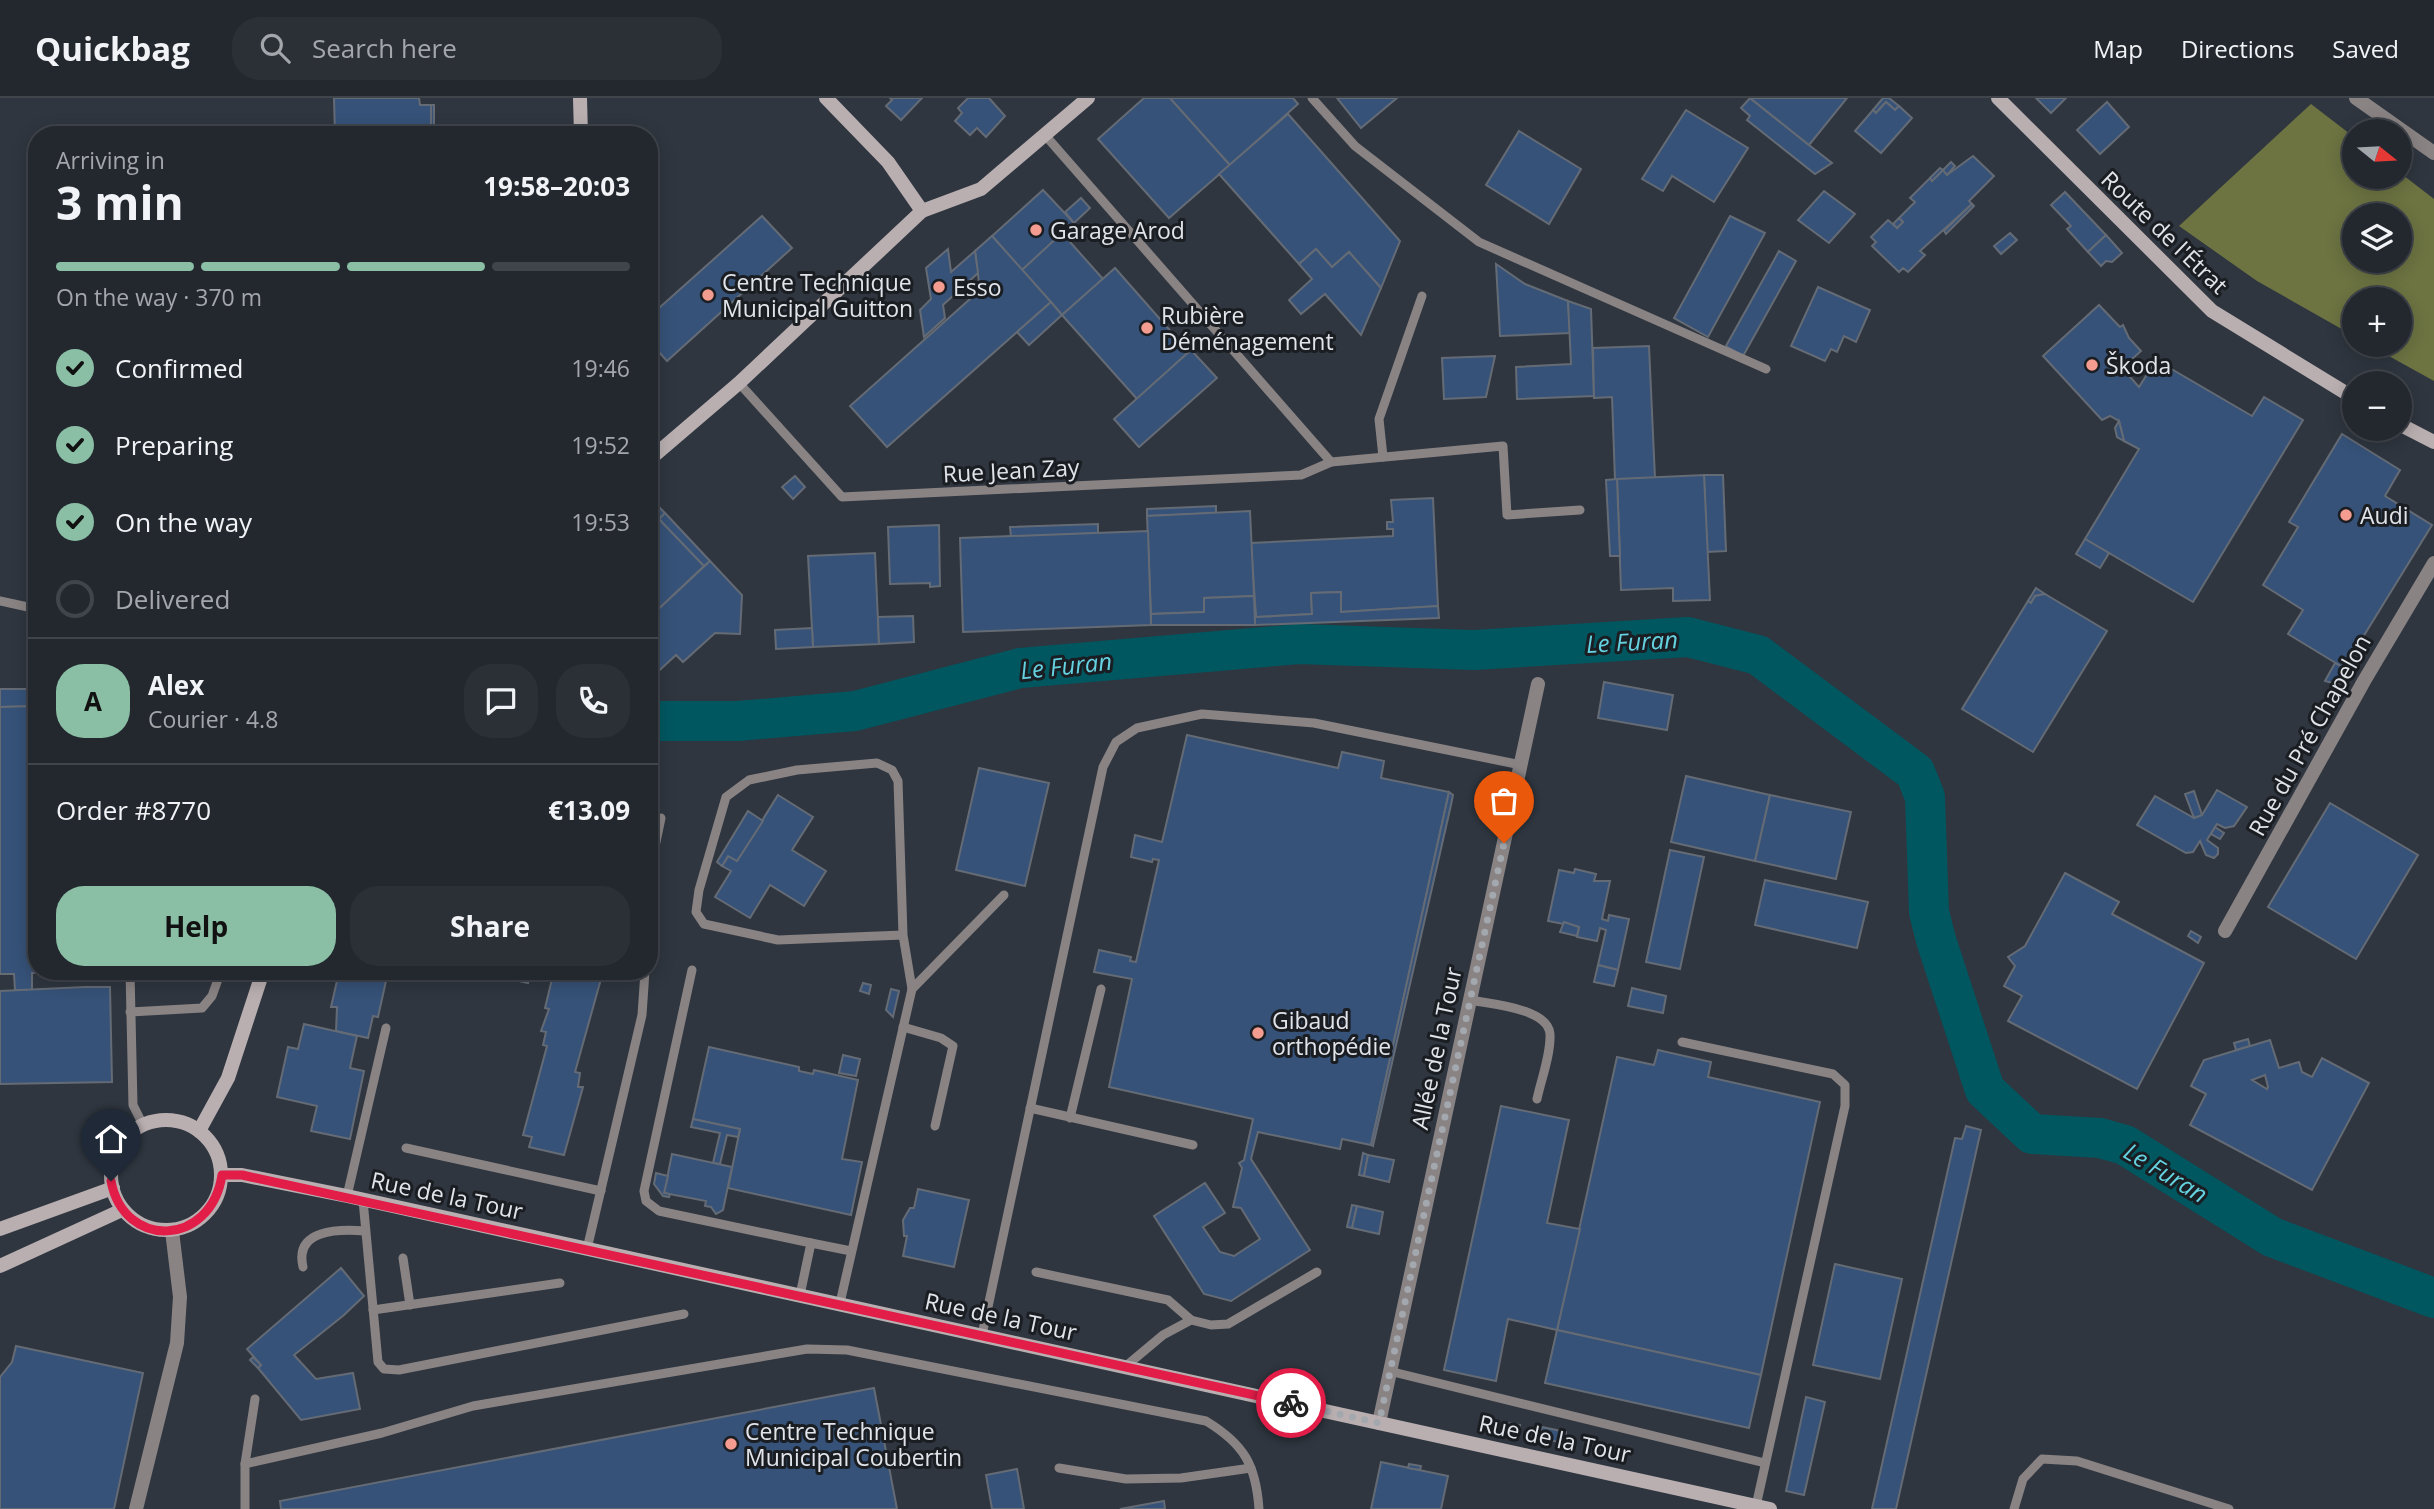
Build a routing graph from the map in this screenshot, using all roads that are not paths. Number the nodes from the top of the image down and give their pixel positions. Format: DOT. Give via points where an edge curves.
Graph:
graph roads {
  1 [pos="580,98"];
  2 [pos="826,98"];
  3 [pos="1088,98"];
  4 [pos="1312,98"];
  5 [pos="1998,98"];
  6 [pos="2356,98"];
  7 [pos="580,126"];
  8 [pos="1045,135"];
  9 [pos="2434,153"];
  10 [pos="922,211"];
  11 [pos="1422,296"];
  12 [pos="1766,369"];
  13 [pos="739,383"];
  14 [pos="2342,391"];
  15 [pos="2412,432"];
  16 [pos="2434,443"];
  17 [pos="658,452"];
  18 [pos="1384,457"];
  19 [pos="1331,462"];
  20 [pos="1580,510"];
  21 [pos="2434,562"];
  22 [pos="0,601"];
  23 [pos="28,607"];
  24 [pos="1538,684"];
  25 [pos="1521,765"];
  26 [pos="662,818"];
  27 [pos="658,836"];
  28 [pos="1004,895"];
  29 [pos="2225,931"];
  30 [pos="904,935"];
  31 [pos="692,970"];
  32 [pos="130,980"];
  33 [pos="218,980"];
  34 [pos="260,980"];
  35 [pos="644,980"];
  36 [pos="912,989"];
  37 [pos="1101,989"];
  38 [pos="1470,1000"];
  39 [pos="130,1012"];
  40 [pos="903,1027"];
  41 [pos="386,1028"];
  42 [pos="1682,1042"];
  43 [pos="1537,1099"];
  44 [pos="1030,1108"];
  45 [pos="1070,1118"];
  46 [pos="143,1125"];
  47 [pos="935,1126"];
  48 [pos="199,1130"];
  49 [pos="1193,1145"];
  50 [pos="406,1148"];
  51 [pos="222,1175"];
  52 [pos="113,1188"];
  53 [pos="601,1191"];
  54 [pos="347,1196"];
  55 [pos="363,1200"];
  56 [pos="122,1210"];
  57 [pos="0,1229"];
  58 [pos="172,1231"];
  59 [pos="365,1231"];
  60 [pos="811,1243"];
  61 [pos="587,1249"];
  62 [pos="851,1251"];
  63 [pos="403,1258"];
  64 [pos="0,1266"];
  65 [pos="303,1267"];
  66 [pos="1036,1272"];
  67 [pos="1317,1272"];
  68 [pos="560,1283"];
  69 [pos="800,1295"];
  70 [pos="839,1303"];
  71 [pos="410,1305"];
  72 [pos="373,1310"];
  73 [pos="684,1314"];
  74 [pos="1191,1320"];
  75 [pos="982,1335"];
  76 [pos="1126,1366"];
  77 [pos="1389,1370"];
  78 [pos="255,1399"];
  79 [pos="1379,1423"];
  80 [pos="1765,1463"];
  81 [pos="245,1464"];
  82 [pos="1059,1468"];
  83 [pos="1251,1468"];
  84 [pos="1763,1507"];
  85 [pos="136,1509"];
  86 [pos="245,1509"];
  87 [pos="1259,1509"];
  88 [pos="2014,1509"];
  89 [pos="2229,1509"];
  1 -- 7 [label="street"];
  2 -- 10 [label="street" via="888,162"];
  3 -- 8 [label="street"];
  4 -- 12 [label="lane" via="1355,146 1479,242"];
  5 -- 14 [label="street, Route de l'Étrat" via="2211,311"];
  6 -- 9 [label="street"];
  8 -- 10 [label="street" via="981,189"];
  8 -- 19 [label="lane"];
  10 -- 13 [label="street"];
  11 -- 18 [label="lane" via="1379,419"];
  13 -- 17 [label="street"];
  13 -- 19 [label="lane, Rue Jean Zay" via="842,496 1301,475"];
  15 -- 16 [label="street"];
  18 -- 19 [label="lane, Rue Jean Zay"];
  18 -- 20 [label="lane, Rue Jean Zay" via="1503,446 1507,515"];
  21 -- 29 [label="street, Rue du Pré Chapelon"];
  22 -- 23 [label="lane"];
  24 -- 25 [label="street, Allée de la Tour"];
  25 -- 38 [label="street, Allée de la Tour"];
  25 -- 44 [label="lane" via="1314,723 1202,714 1137,727 1116,742 1103,766"];
  26 -- 27 [label="lane"];
  28 -- 36 [label="lane"];
  30 -- 30 [label="lane" via="778,940 704,924 696,912 699,890 726,797 749,780 797,770 877,763 892,770 898,781"];
  30 -- 36 [label="lane"];
  31 -- 60 [label="lane" via="644,1191 646,1201 659,1211"];
  32 -- 39 [label="lane"];
  33 -- 39 [label="lane" via="202,1008"];
  34 -- 48 [label="street" via="228,1078"];
  35 -- 53 [label="lane" via="642,1015"];
  36 -- 40 [label="lane"];
  37 -- 45 [label="lane"];
  38 -- 43 [label="lane" via="1533,1013 1545,1023 1550,1034"];
  38 -- 77 [label="street, Allée de la Tour"];
  39 -- 46 [label="lane" via="133,1105"];
  40 -- 47 [label="lane" via="953,1046"];
  40 -- 62 [label="lane"];
  41 -- 54 [label="lane"];
  42 -- 80 [label="lane" via="1833,1074 1845,1084 1844,1106"];
  44 -- 45 [label="lane"];
  44 -- 75 [label="lane"];
  45 -- 49 [label="lane"];
  46 -- 48 [label="street" via="172,1120"];
  46 -- 52 [label="street" via="118,1148 112,1164"];
  48 -- 51 [label="street" via="212,1143"];
  50 -- 53 [label="lane"];
  51 -- 54 [label="street, Rue de la Tour"];
  51 -- 58 [label="street" via="213,1206 201,1218"];
  52 -- 56 [label="street"];
  52 -- 57 [label="street"];
  53 -- 61 [label="lane"];
  54 -- 55 [label="street, Rue de la Tour"];
  55 -- 59 [label="lane"];
  55 -- 61 [label="street, Rue de la Tour"];
  56 -- 58 [label="street" via="138,1223"];
  56 -- 64 [label="street"];
  58 -- 85 [label="street" via="180,1297 177,1343"];
  59 -- 65 [label="lane" via="316,1234 300,1256"];
  59 -- 72 [label="lane"];
  60 -- 62 [label="lane"];
  60 -- 69 [label="lane"];
  61 -- 69 [label="street, Rue de la Tour"];
  62 -- 70 [label="lane"];
  63 -- 71 [label="lane"];
  66 -- 74 [label="lane" via="1168,1300"];
  67 -- 74 [label="lane" via="1228,1324"];
  68 -- 71 [label="lane"];
  69 -- 70 [label="street, Rue de la Tour"];
  70 -- 75 [label="street, Rue de la Tour"];
  71 -- 72 [label="lane"];
  72 -- 73 [label="lane" via="378,1362 384,1369 399,1370"];
  74 -- 76 [label="lane" via="1163,1335"];
  75 -- 76 [label="street, Rue de la Tour"];
  76 -- 79 [label="street, Rue de la Tour"];
  77 -- 79 [label="street, Allée de la Tour"];
  77 -- 80 [label="lane"];
  78 -- 81 [label="lane"];
  79 -- 84 [label="street, Rue de la Tour"];
  80 -- 84 [label="lane"];
  81 -- 83 [label="lane" via="382,1433 473,1406 807,1349 847,1350 1206,1420 1229,1435"];
  81 -- 86 [label="lane"];
  82 -- 83 [label="lane" via="1126,1479 1181,1478"];
  83 -- 87 [label="lane" via="1257,1480"];
  88 -- 89 [label="lane" via="2023,1479 2042,1459 2077,1461"];
}
